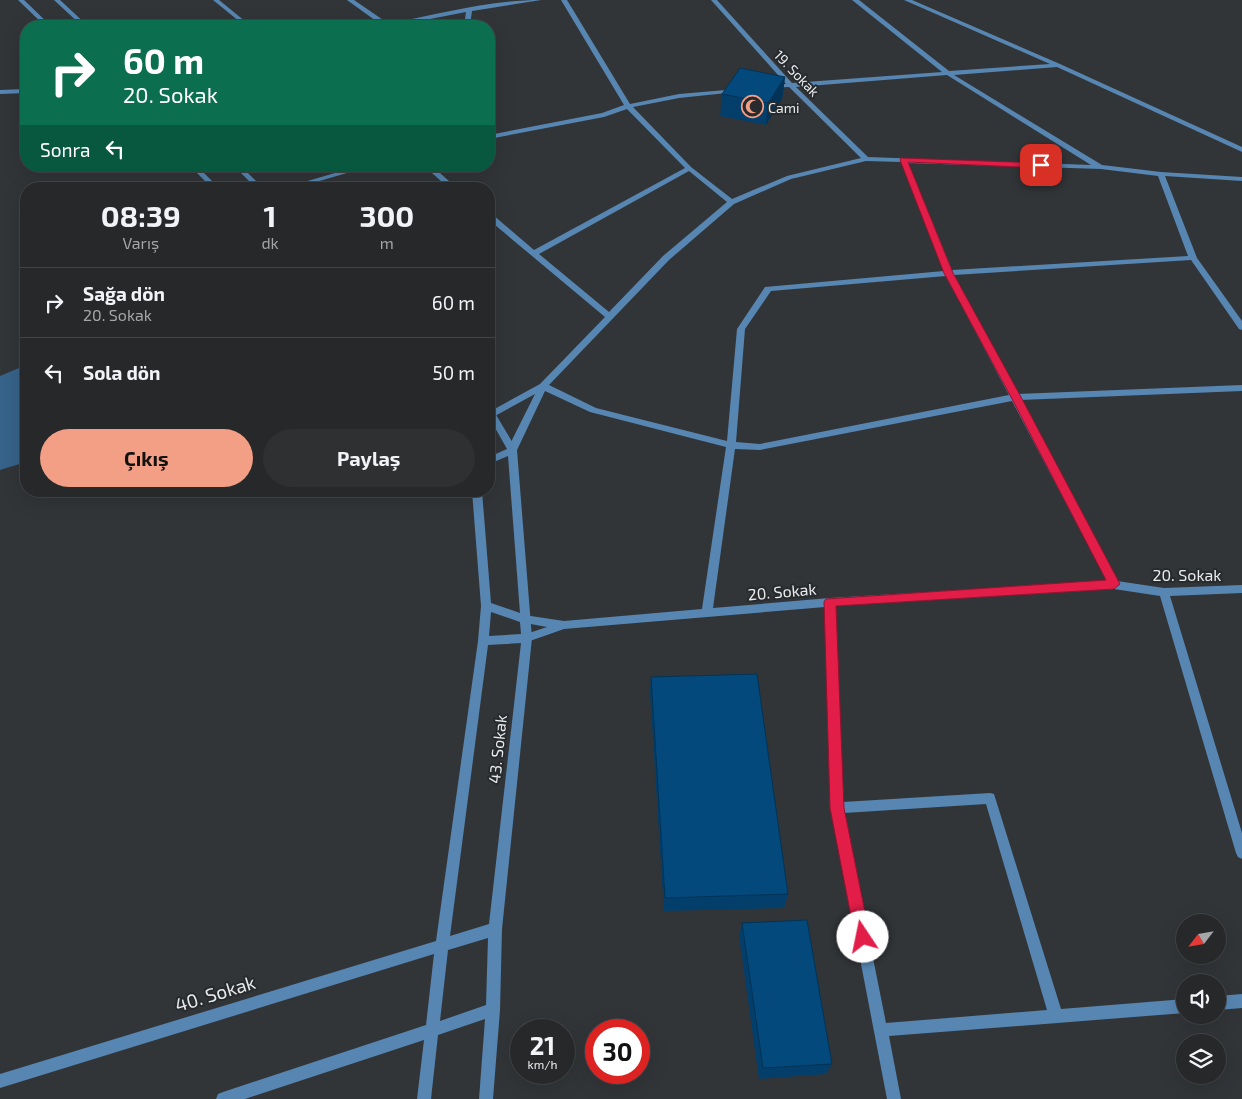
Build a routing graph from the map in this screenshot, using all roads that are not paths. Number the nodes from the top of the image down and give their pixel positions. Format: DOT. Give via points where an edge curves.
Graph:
graph roads {
  1 [pos="21,0"];
  2 [pos="57,0"];
  3 [pos="216,0"];
  4 [pos="350,0"];
  5 [pos="477,0"];
  6 [pos="538,0"];
  7 [pos="564,0"];
  8 [pos="714,0"];
  9 [pos="855,0"];
  10 [pos="907,0"];
  11 [pos="484,7"];
  12 [pos="469,10"];
  13 [pos="42,20"];
  14 [pos="79,20"];
  15 [pos="241,20"];
  16 [pos="378,20"];
  17 [pos="418,20"];
  18 [pos="468,20"];
  19 [pos="1058,65"];
  20 [pos="947,73"];
  21 [pos="790,85"];
  22 [pos="762,88"];
  23 [pos="744,90"];
  24 [pos="20,91"];
  25 [pos="0,92"];
  26 [pos="628,106"];
  27 [pos="495,136"];
  28 [pos="1242,150"];
  29 [pos="866,159"];
  30 [pos="904,160"];
  31 [pos="1100,167"];
  32 [pos="689,168"];
  33 [pos="199,172"];
  34 [pos="243,172"];
  35 [pos="346,172"];
  36 [pos="434,172"];
  37 [pos="1161,174"];
  38 [pos="1242,179"];
  39 [pos="210,182"];
  40 [pos="254,182"];
  41 [pos="309,182"];
  42 [pos="446,182"];
  43 [pos="731,202"];
  44 [pos="495,221"];
  45 [pos="534,253"];
  46 [pos="1193,258"];
  47 [pos="949,273"];
  48 [pos="608,316"];
  49 [pos="1242,327"];
  50 [pos="543,386"];
  51 [pos="1242,388"];
  52 [pos="1016,397"];
  53 [pos="495,410"];
  54 [pos="495,421"];
  55 [pos="731,445"];
  56 [pos="512,450"];
  57 [pos="495,458"];
  58 [pos="477,497"];
  59 [pos="1114,584"];
  60 [pos="1242,589"];
  61 [pos="1164,592"];
  62 [pos="830,602"];
  63 [pos="486,606"];
  64 [pos="706,613"];
  65 [pos="524,619"];
  66 [pos="564,625"];
  67 [pos="527,638"];
  68 [pos="483,642"];
  69 [pos="837,808"];
  70 [pos="1242,852"];
  71 [pos="496,930"];
  72 [pos="442,945"];
  73 [pos="1242,1001"];
  74 [pos="1226,1002"];
  75 [pos="1176,1007"];
  76 [pos="493,1010"];
  77 [pos="1056,1016"];
  78 [pos="433,1028"];
  79 [pos="881,1030"];
  80 [pos="0,1081"];
  81 [pos="223,1099"];
  82 [pos="424,1099"];
  83 [pos="486,1099"];
  84 [pos="894,1099"];
  1 -- 13 [label="street"];
  2 -- 14 [label="street"];
  3 -- 15 [label="street"];
  4 -- 16 [label="street"];
  5 -- 11 [label="street"];
  6 -- 11 [label="street"];
  7 -- 26 [label="street"];
  8 -- 21 [label="street, 19. Sokak"];
  9 -- 20 [label="street"];
  10 -- 19 [label="street"];
  11 -- 12 [label="street"];
  12 -- 17 [label="street"];
  12 -- 18 [label="street"];
  19 -- 20 [label="street"];
  19 -- 28 [label="street"];
  20 -- 21 [label="street"];
  20 -- 31 [label="street"];
  21 -- 22 [label="street"];
  21 -- 29 [label="street, 19. Sokak"];
  23 -- 26 [label="street" via="679,96"];
  24 -- 25 [label="street"];
  26 -- 27 [label="street" via="604,115"];
  26 -- 32 [label="street"];
  29 -- 30 [label="street"];
  29 -- 43 [label="street" via="790,177"];
  30 -- 31 [label="street"];
  30 -- 47 [label="street"];
  31 -- 37 [label="street"];
  32 -- 43 [label="street"];
  32 -- 45 [label="street"];
  33 -- 39 [label="street"];
  34 -- 40 [label="street"];
  35 -- 41 [label="street"];
  36 -- 42 [label="street"];
  37 -- 38 [label="street"];
  37 -- 46 [label="street"];
  43 -- 48 [label="street" via="666,258"];
  44 -- 45 [label="street"];
  45 -- 48 [label="street"];
  46 -- 47 [label="street"];
  46 -- 49 [label="street"];
  47 -- 52 [label="street"];
  47 -- 55 [label="street" via="768,290 741,330"];
  48 -- 50 [label="street"];
  50 -- 53 [label="street"];
  50 -- 55 [label="street" via="593,410"];
  50 -- 56 [label="street"];
  51 -- 52 [label="street"];
  52 -- 55 [label="street" via="760,447"];
  52 -- 59 [label="street"];
  54 -- 56 [label="street, 43. Sokak"];
  55 -- 64 [label="street"];
  56 -- 57 [label="street"];
  56 -- 65 [label="street, 43. Sokak"];
  58 -- 63 [label="street, 43. Sokak"];
  59 -- 61 [label="street, 20. Sokak"];
  59 -- 62 [label="street, 20. Sokak"];
  60 -- 61 [label="street, 20. Sokak"];
  61 -- 70 [label="street"];
  62 -- 64 [label="street, 20. Sokak"];
  62 -- 69 [label="street"];
  63 -- 65 [label="street"];
  63 -- 68 [label="street, 43. Sokak"];
  64 -- 66 [label="street, 20. Sokak"];
  65 -- 66 [label="street"];
  65 -- 67 [label="street, 43. Sokak"];
  66 -- 67 [label="street"];
  67 -- 68 [label="street"];
  67 -- 71 [label="street, 43. Sokak"];
  68 -- 72 [label="street, 43. Sokak"];
  69 -- 77 [label="street" via="990,798"];
  69 -- 79 [label="street"];
  71 -- 72 [label="street, 40. Sokak"];
  71 -- 76 [label="street, 43. Sokak"];
  72 -- 78 [label="street, 43. Sokak"];
  72 -- 80 [label="street, 40. Sokak"];
  73 -- 74 [label="street"];
  75 -- 77 [label="street"];
  76 -- 78 [label="street"];
  76 -- 83 [label="street, 43. Sokak"];
  77 -- 79 [label="street"];
  78 -- 81 [label="street"];
  78 -- 82 [label="street, 43. Sokak"];
  79 -- 84 [label="street"];
}
